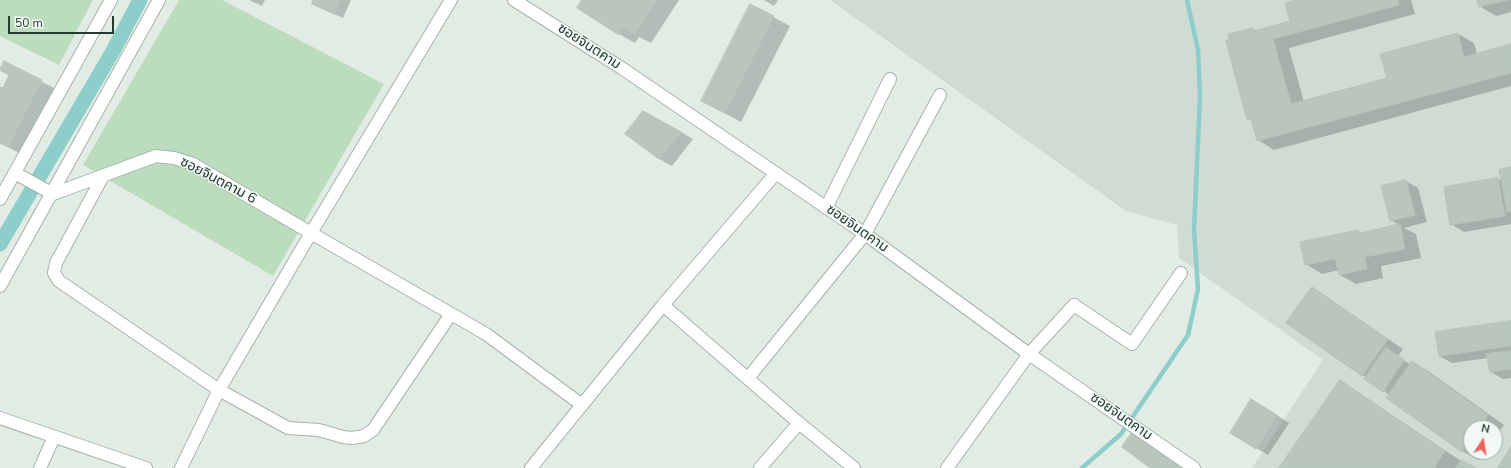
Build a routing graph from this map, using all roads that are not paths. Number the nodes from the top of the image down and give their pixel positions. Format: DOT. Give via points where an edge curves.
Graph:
graph roads {
  1 [pos="111,0"];
  2 [pos="159,0"];
  3 [pos="451,0"];
  4 [pos="514,0"];
  5 [pos="890,79"];
  6 [pos="940,95"];
  7 [pos="16,173"];
  8 [pos="776,173"];
  9 [pos="103,176"];
  10 [pos="52,193"];
  11 [pos="0,199"];
  12 [pos="826,208"];
  13 [pos="311,233"];
  14 [pos="865,234"];
  15 [pos="1181,273"];
  16 [pos="0,286"];
  17 [pos="663,305"];
  18 [pos="451,314"];
  19 [pos="1029,354"];
  20 [pos="748,378"];
  21 [pos="219,390"];
  22 [pos="582,405"];
  23 [pos="0,418"];
  24 [pos="799,423"];
  25 [pos="54,437"];
  26 [pos="40,468"];
  27 [pos="143,468"];
  28 [pos="181,468"];
  29 [pos="531,468"];
  30 [pos="760,468"];
  31 [pos="854,468"];
  32 [pos="947,468"];
  33 [pos="1194,468"];
  1 -- 7 [label="street"];
  2 -- 10 [label="street"];
  3 -- 13 [label="street"];
  4 -- 8 [label="street, ซอยจินตคาม"];
  5 -- 12 [label="street"];
  6 -- 14 [label="street"];
  7 -- 10 [label="street"];
  7 -- 11 [label="street"];
  8 -- 12 [label="street, ซอยจินตคาม"];
  8 -- 17 [label="street"];
  9 -- 10 [label="street, ซอยจินตคาม 6"];
  9 -- 13 [label="street, ซอยจินตคาม 6" via="156,156 174,158 193,164"];
  9 -- 21 [label="street" via="56,263 54,273 59,282"];
  10 -- 16 [label="street"];
  12 -- 14 [label="street, ซอยจินตคาม"];
  13 -- 18 [label="street, ซอยจินตคาม 6"];
  13 -- 21 [label="street"];
  14 -- 19 [label="street, ซอยจินตคาม"];
  14 -- 20 [label="street"];
  15 -- 19 [label="street" via="1132,344 1074,305"];
  17 -- 20 [label="street"];
  17 -- 22 [label="street"];
  18 -- 21 [label="street" via="373,430 364,436 343,437 319,430 288,428"];
  18 -- 22 [label="street, ซอยจินตคาม 6" via="486,334"];
  19 -- 32 [label="street"];
  19 -- 33 [label="street, ซอยจินตคาม"];
  20 -- 24 [label="street"];
  21 -- 28 [label="street"];
  22 -- 29 [label="street"];
  23 -- 25 [label="street"];
  24 -- 30 [label="street"];
  24 -- 31 [label="street"];
  25 -- 26 [label="street"];
  25 -- 27 [label="street"];
}
